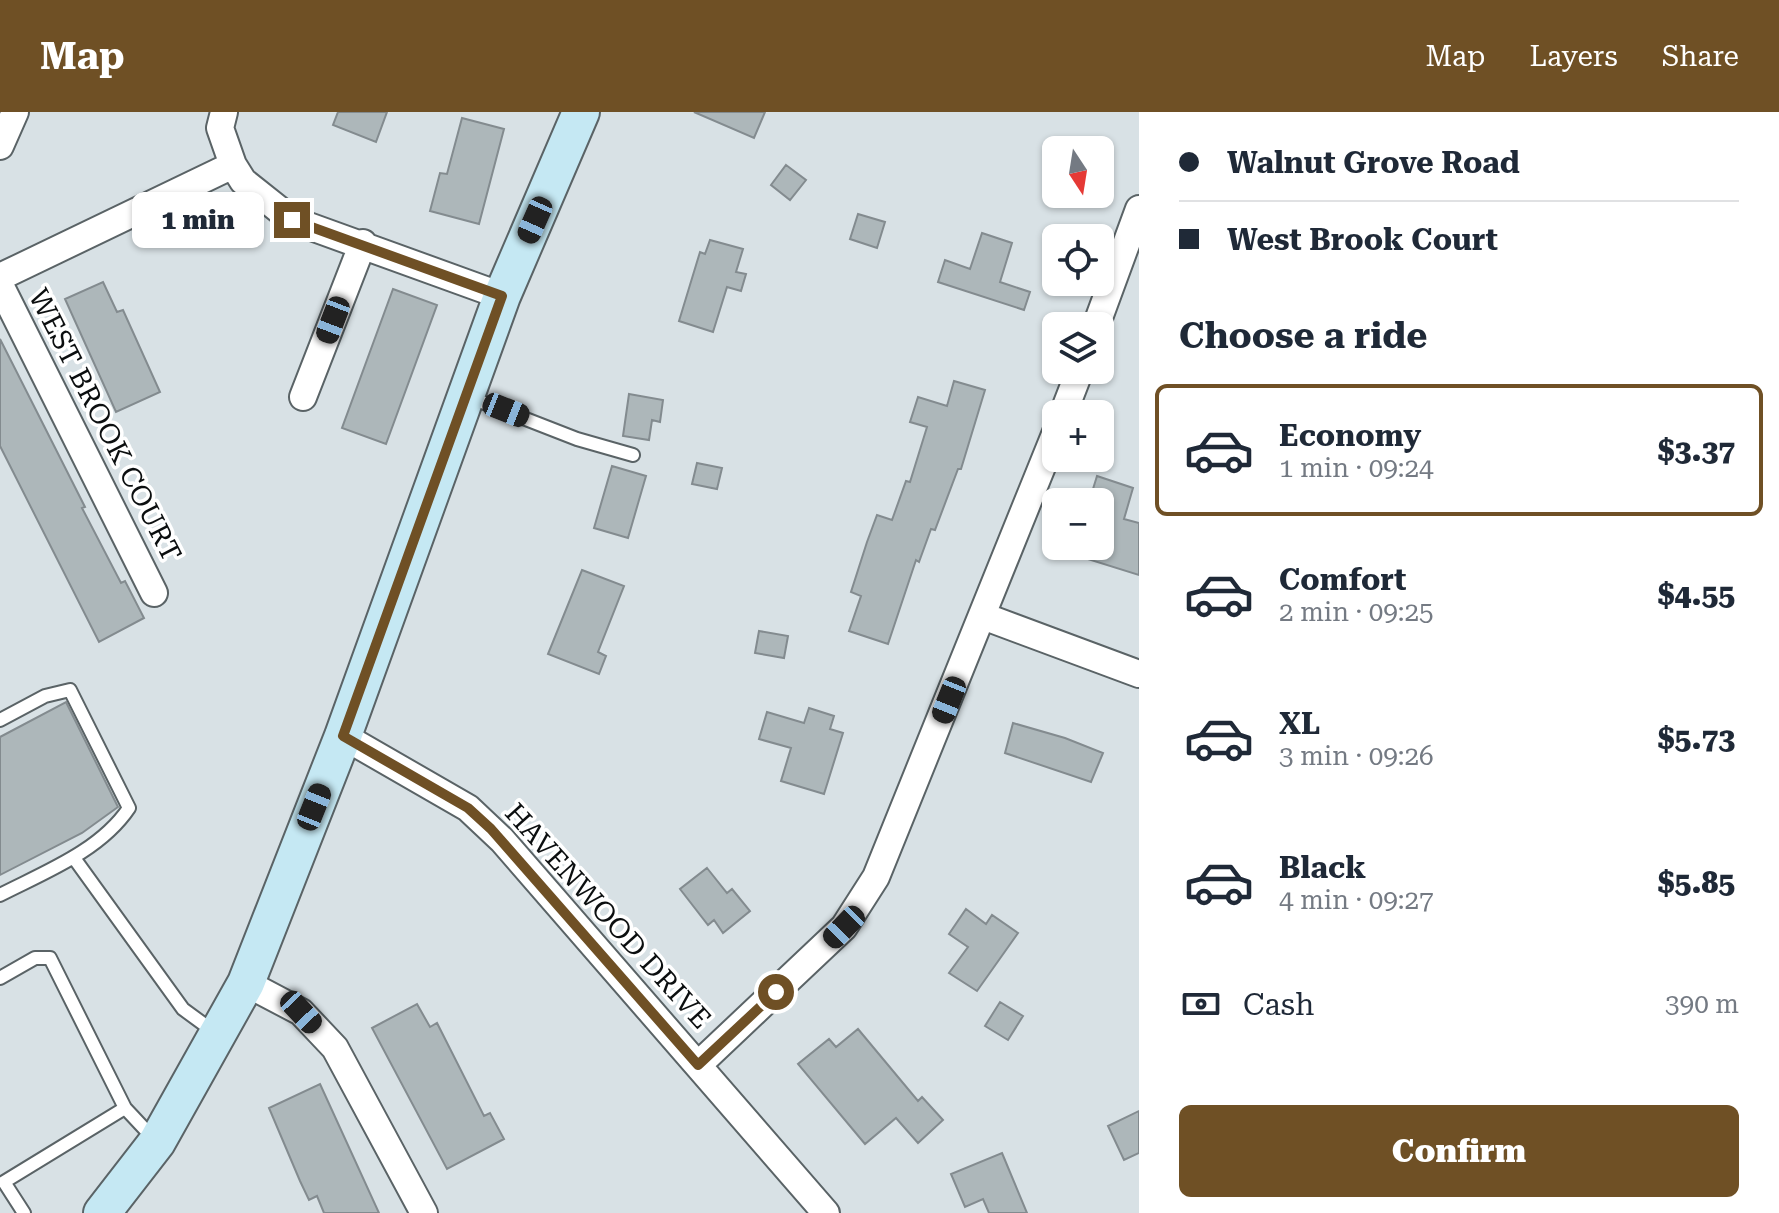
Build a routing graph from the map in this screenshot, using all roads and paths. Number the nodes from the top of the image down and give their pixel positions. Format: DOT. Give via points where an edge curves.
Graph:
graph roads {
  1 [pos="15,112"];
  2 [pos="224,112"];
  3 [pos="581,112"];
  4 [pos="0,146"];
  5 [pos="233,165"];
  6 [pos="1139,211"];
  7 [pos="363,243"];
  8 [pos="0,277"];
  9 [pos="0,285"];
  10 [pos="502,296"];
  11 [pos="1101,312"];
  12 [pos="466,396"];
  13 [pos="303,397"];
  14 [pos="633,455"];
  15 [pos="1042,467"];
  16 [pos="154,593"];
  17 [pos="983,616"];
  18 [pos="1139,674"];
  19 [pos="0,720"];
  20 [pos="343,736"];
  21 [pos="74,858"];
  22 [pos="0,895"];
  23 [pos="0,978"];
  24 [pos="246,983"];
  25 [pos="219,1035"];
  26 [pos="698,1065"];
  27 [pos="125,1108"];
  28 [pos="157,1142"];
  29 [pos="2,1178"];
  30 [pos="24,1213"];
  31 [pos="102,1213"];
  32 [pos="424,1213"];
  33 [pos="826,1213"];
  1 -- 4 [label="street"];
  2 -- 5 [label="street" via="220,128"];
  3 -- 10 [label="main road"];
  5 -- 7 [label="street" via="257,194 292,220"];
  5 -- 8 [label="street, WEST BROOK COURT"];
  6 -- 11 [label="street"];
  7 -- 10 [label="street"];
  7 -- 13 [label="street"];
  9 -- 16 [label="street, WEST BROOK COURT"];
  10 -- 12 [label="main road"];
  12 -- 14 [label="lane"];
  12 -- 20 [label="main road"];
  15 -- 17 [label="street"];
  17 -- 18 [label="street"];
  17 -- 26 [label="street" via="916,785 856,911"];
  19 -- 21 [label="lane" via="45,696 70,690 129,808 119,823"];
  20 -- 24 [label="main road"];
  20 -- 26 [label="street, HAVENWOOD DRIVE" via="468,808"];
  21 -- 22 [label="lane"];
  21 -- 25 [label="lane" via="183,1009"];
  23 -- 27 [label="lane" via="35,958 50,958"];
  24 -- 25 [label="main road"];
  24 -- 32 [label="street" via="301,1012 335,1048"];
  25 -- 28 [label="main road"];
  26 -- 33 [label="street, HAVENWOOD DRIVE"];
  27 -- 28 [label="lane"];
  27 -- 29 [label="lane"];
  28 -- 31 [label="main road"];
  29 -- 30 [label="lane"];
}
